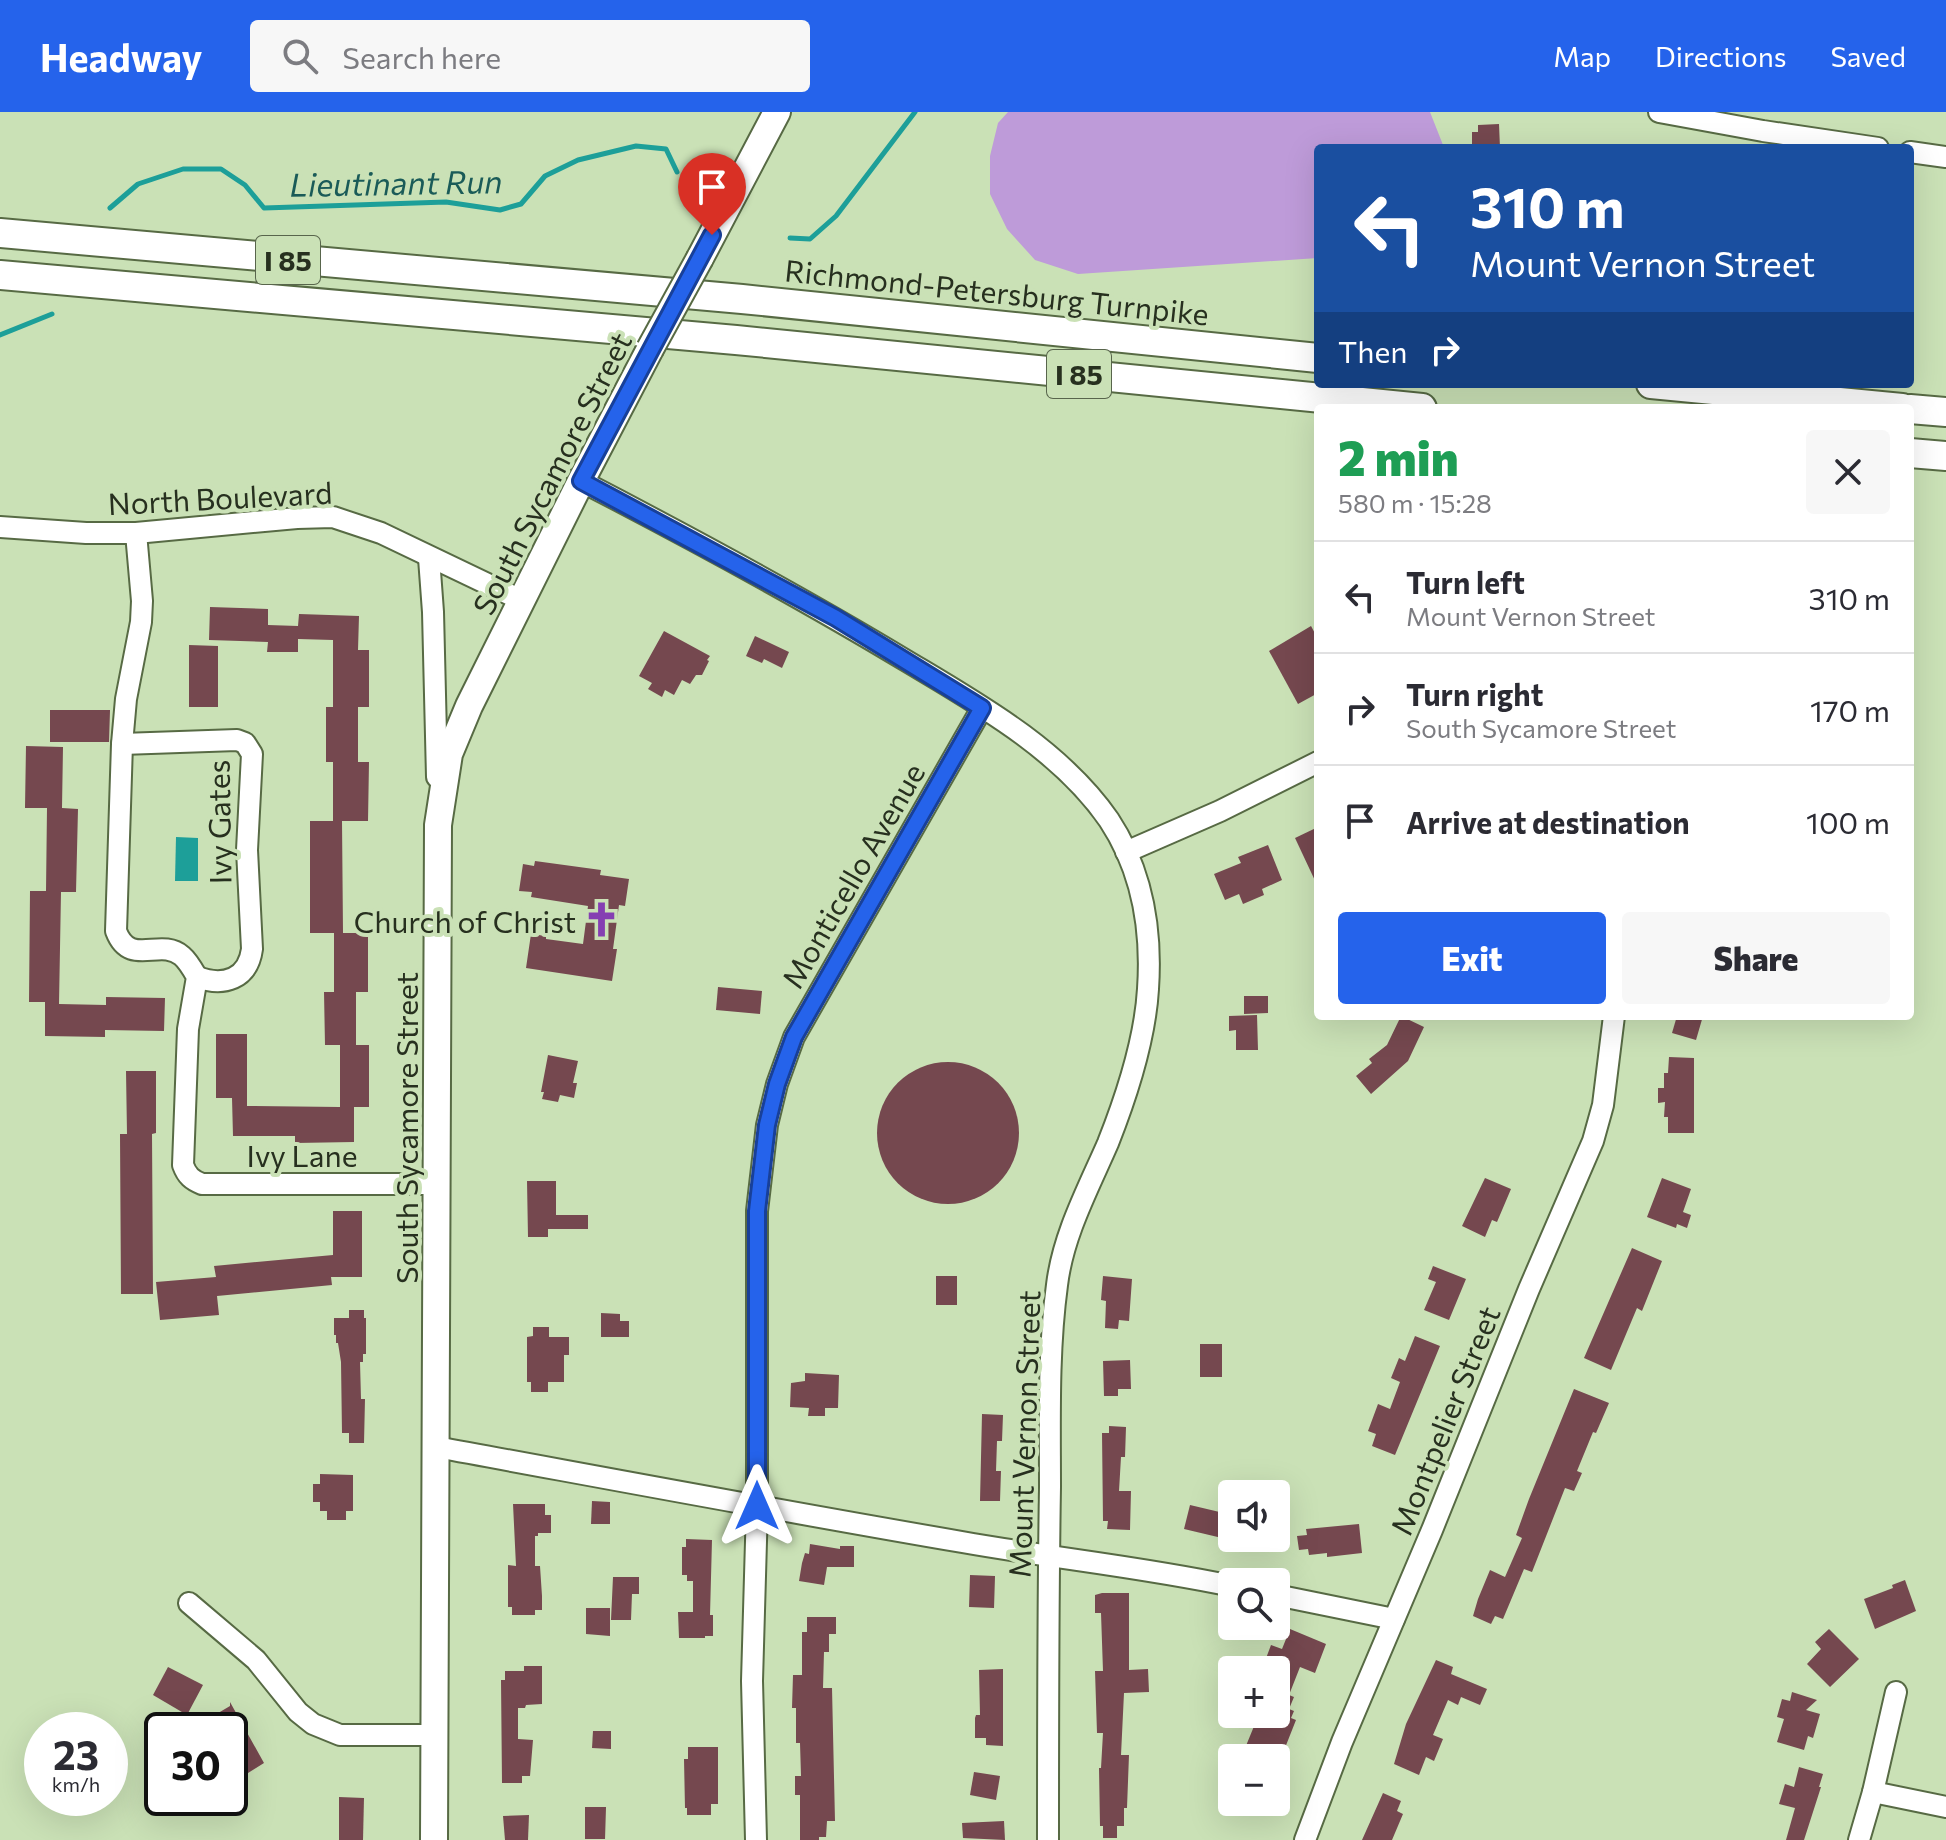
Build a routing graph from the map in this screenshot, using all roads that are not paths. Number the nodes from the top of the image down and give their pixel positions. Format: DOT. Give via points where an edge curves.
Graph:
graph roads {
  1 [pos="777,112"];
  2 [pos="1659,112"];
  3 [pos="1851,144"];
  4 [pos="1914,153"];
  5 [pos="1946,157"];
  6 [pos="0,233"];
  7 [pos="0,275"];
  8 [pos="1314,358"];
  9 [pos="1693,388"];
  10 [pos="1381,404"];
  11 [pos="1860,404"];
  12 [pos="1914,409"];
  13 [pos="1946,412"];
  14 [pos="1914,453"];
  15 [pos="1946,456"];
  16 [pos="581,481"];
  17 [pos="0,527"];
  18 [pos="136,533"];
  19 [pos="429,558"];
  20 [pos="521,600"];
  21 [pos="982,708"];
  22 [pos="122,744"];
  23 [pos="1314,764"];
  24 [pos="438,825"];
  25 [pos="1126,852"];
  26 [pos="197,977"];
  27 [pos="1614,1020"];
  28 [pos="436,1184"];
  29 [pos="436,1447"];
  30 [pos="757,1506"];
  31 [pos="1049,1557"];
  32 [pos="1218,1583"];
  33 [pos="1290,1598"];
  34 [pos="189,1603"];
  35 [pos="1394,1619"];
  36 [pos="1896,1692"];
  37 [pos="434,1735"];
  38 [pos="1873,1792"];
  39 [pos="1946,1807"];
  40 [pos="434,1840"];
  41 [pos="756,1840"];
  42 [pos="1048,1840"];
  43 [pos="1305,1840"];
  44 [pos="1859,1840"];
  1 -- 16 [label="main road, South Sycamore Street, bridge"];
  2 -- 3 [label="street"];
  4 -- 5 [label="street"];
  6 -- 8 [label="highway, Richmond-Petersburg Turnpike / I 85" via="742,299"];
  7 -- 10 [label="highway, I 85"];
  9 -- 11 [label="highway"];
  12 -- 13 [label="highway"];
  14 -- 15 [label="highway"];
  16 -- 20 [label="main road, South Sycamore Street"];
  16 -- 21 [label="street, Mount Vernon Street" via="836,618"];
  17 -- 18 [label="street, North Boulevard"];
  18 -- 19 [label="street, North Boulevard" via="333,517"];
  18 -- 22 [label="street" via="141,622"];
  19 -- 20 [label="street, North Boulevard"];
  19 -- 24 [label="street"];
  20 -- 24 [label="main road, South Sycamore Street" via="449,754"];
  21 -- 25 [label="street, Mount Vernon Street" via="1061,766 1109,821"];
  21 -- 30 [label="street, Monticello Avenue" via="826,977 794,1037 777,1084 757,1211"];
  22 -- 26 [label="street" via="116,931 134,951 171,950 182,956"];
  22 -- 26 [label="street, Ivy Gates" via="237,740 252,754 247,850 250,961 235,979 210,982"];
  23 -- 25 [label="street"];
  24 -- 28 [label="main road, South Sycamore Street"];
  25 -- 31 [label="street, Mount Vernon Street" via="1146,911 1148,992 1126,1092 1074,1220 1057,1284"];
  26 -- 28 [label="street, Ivy Lane" via="188,1029 183,1165 192,1180"];
  27 -- 35 [label="street, Montpelier Street" via="1593,1141"];
  28 -- 29 [label="main road, South Sycamore Street"];
  29 -- 30 [label="street"];
  29 -- 37 [label="main road, South Sycamore Street"];
  30 -- 31 [label="street"];
  30 -- 41 [label="street, Monticello Avenue" via="752,1681"];
  31 -- 32 [label="street"];
  31 -- 42 [label="street, Mount Vernon Street"];
  33 -- 35 [label="street"];
  34 -- 37 [label="street" via="256,1660 313,1724 340,1735"];
  35 -- 43 [label="street, Montpelier Street"];
  36 -- 38 [label="street"];
  37 -- 40 [label="main road, South Sycamore Street"];
  38 -- 39 [label="street"];
  38 -- 44 [label="street"];
}
